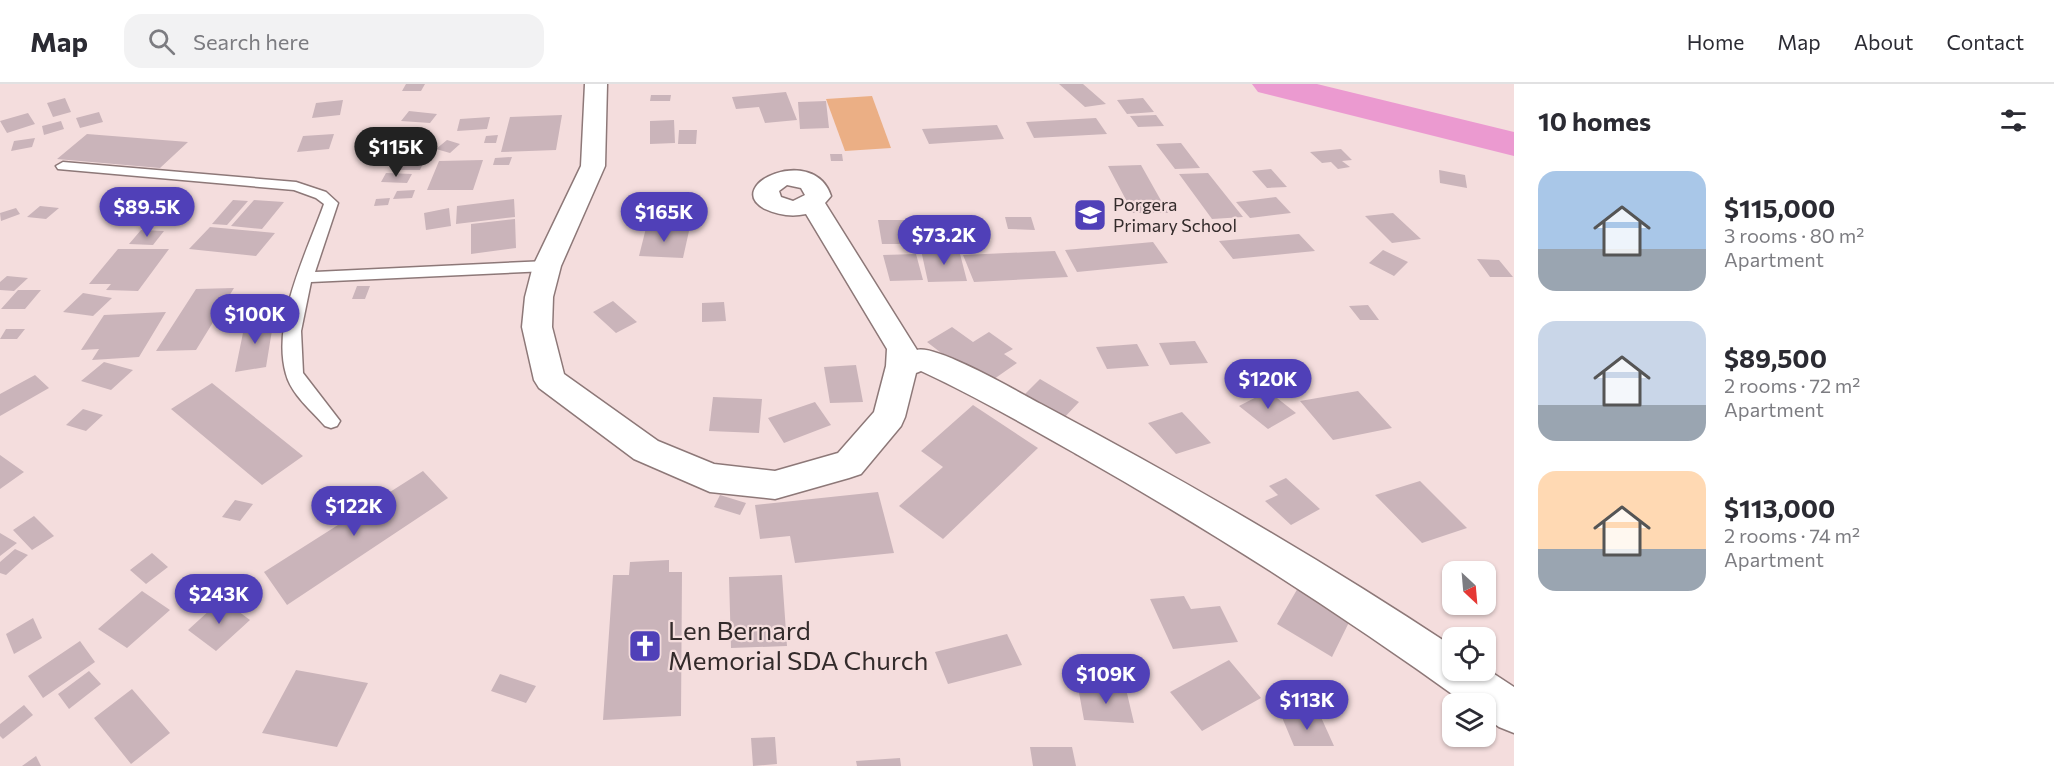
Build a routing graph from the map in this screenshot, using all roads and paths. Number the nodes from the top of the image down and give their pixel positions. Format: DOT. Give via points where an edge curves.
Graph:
graph roads {
  1 [pos="596,84"];
  2 [pos="63,166"];
  3 [pos="812,203"];
  4 [pos="547,266"];
  5 [pos="304,278"];
  6 [pos="902,366"];
  7 [pos="331,421"];
  8 [pos="1442,663"];
  9 [pos="1468,681"];
  10 [pos="1514,712"];
  1 -- 4 [label="street" via="592,166"];
  2 -- 5 [label="lane" via="296,186 321,195 331,203"];
  3 -- 6 [label="street" via="902,349"];
  4 -- 5 [label="lane"];
  4 -- 6 [label="street" via="537,327 550,380 646,450 710,478 775,485 849,464 889,417"];
  5 -- 7 [label="lane" via="292,329 294,375"];
  6 -- 8 [label="street" via="923,359 961,375 1174,491 1349,598"];
  9 -- 10 [label="street"];
}
